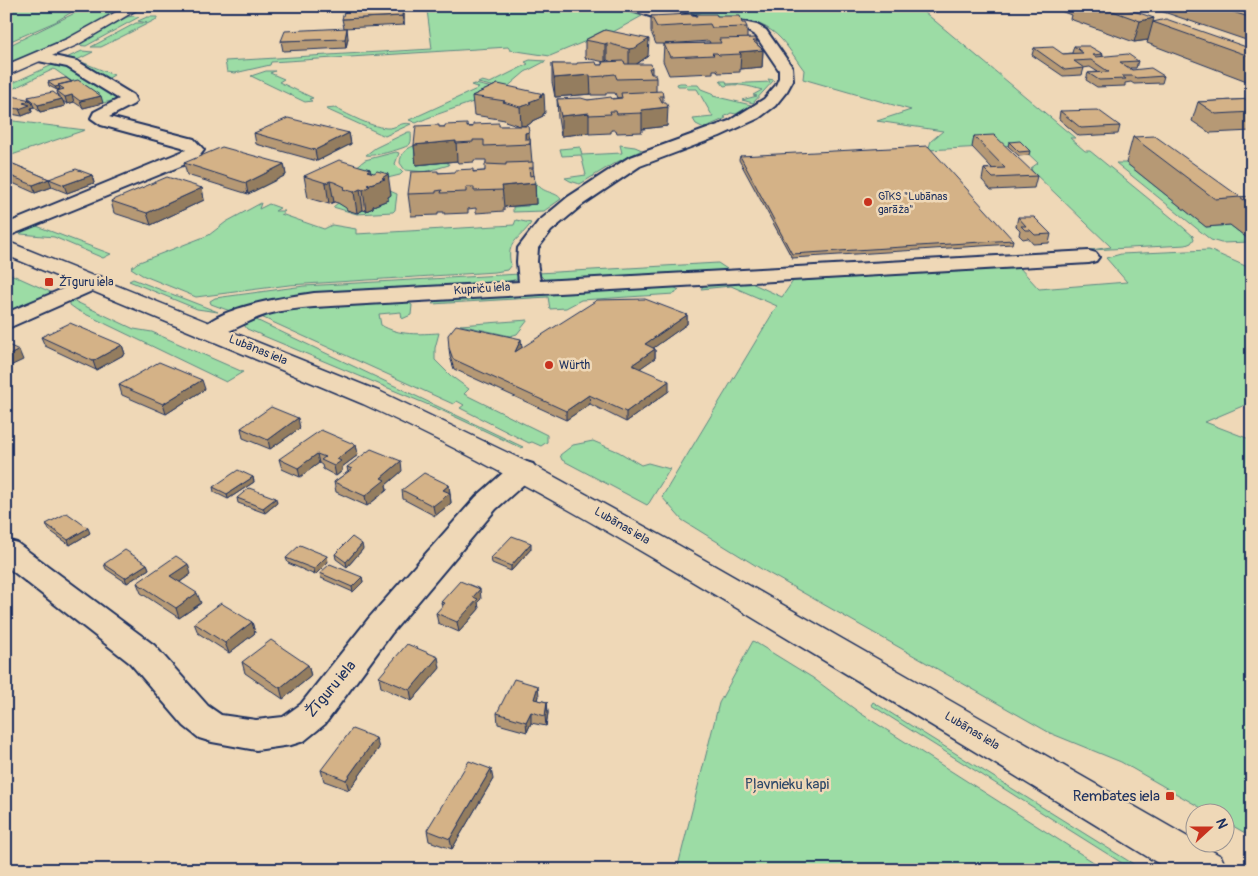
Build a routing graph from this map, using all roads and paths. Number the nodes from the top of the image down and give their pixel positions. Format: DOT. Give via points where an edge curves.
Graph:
graph roads {
  1 [pos="632,6"];
  2 [pos="132,8"];
  3 [pos="39,57"];
  4 [pos="6,71"];
  5 [pos="6,231"];
  6 [pos="6,247"];
  7 [pos="1089,257"];
  8 [pos="93,282"];
  9 [pos="530,286"];
  10 [pos="6,322"];
  11 [pos="211,331"];
  12 [pos="523,470"];
  13 [pos="6,550"];
  14 [pos="1206,870"];
  1 -- 9 [label="street" via="669,17 752,28 764,36 787,70 785,82 764,107 738,123 632,163 586,191 532,242 527,257"];
  2 -- 3 [label="main road"];
  3 -- 4 [label="main road"];
  3 -- 5 [label="street" via="72,64 128,98 99,118 188,144 195,150 182,159"];
  6 -- 8 [label="main road, Lubānas iela"];
  7 -- 9 [label="street, Kupriču iela"];
  8 -- 10 [label="street"];
  8 -- 11 [label="main road, Lubānas iela"];
  9 -- 11 [label="street, Kupriču iela" via="287,303 239,314"];
  11 -- 12 [label="main road, Lubānas iela" via="423,420"];
  12 -- 13 [label="street, Žīguru iela" via="486,503 380,626 313,714 291,731 256,735 212,728 196,716 142,654"];
  12 -- 14 [label="main road, Lubānas iela"];
}
